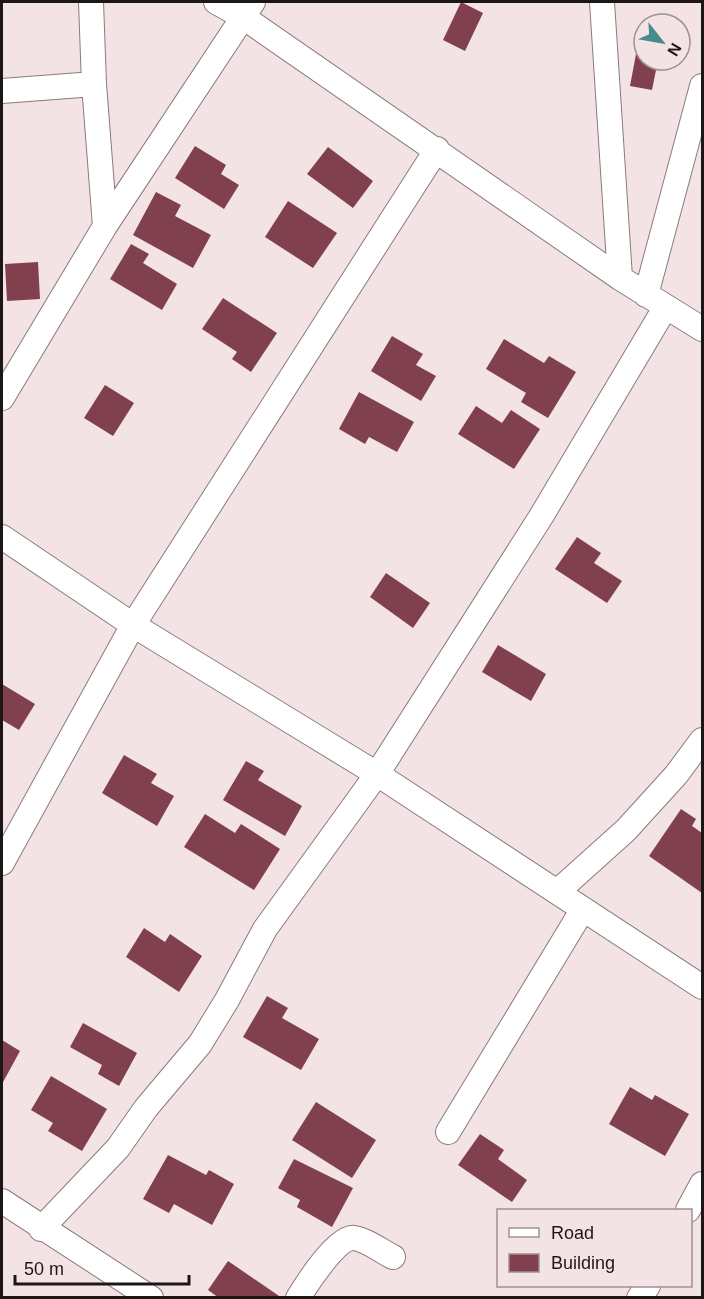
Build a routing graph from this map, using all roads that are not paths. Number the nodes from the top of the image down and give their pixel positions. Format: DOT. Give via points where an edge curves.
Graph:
graph roads {
  1 [pos="91,2"];
  2 [pos="216,2"];
  3 [pos="602,2"];
  4 [pos="248,9"];
  5 [pos="94,84"];
  6 [pos="702,86"];
  7 [pos="2,91"];
  8 [pos="437,149"];
  9 [pos="105,226"];
  10 [pos="620,278"];
  11 [pos="655,301"];
  12 [pos="702,329"];
  13 [pos="3,392"];
  14 [pos="2,537"];
  15 [pos="133,625"];
  16 [pos="702,740"];
  17 [pos="377,774"];
  18 [pos="2,863"];
  19 [pos="557,892"];
  20 [pos="583,909"];
  21 [pos="702,987"];
  22 [pos="448,1132"];
  23 [pos="702,1184"];
  24 [pos="2,1201"];
  25 [pos="689,1209"];
  26 [pos="41,1228"];
  27 [pos="393,1257"];
  28 [pos="151,1298"];
  29 [pos="298,1298"];
  1 -- 5 [label="street"];
  2 -- 4 [label="street"];
  3 -- 10 [label="street"];
  4 -- 8 [label="street"];
  4 -- 9 [label="street"];
  5 -- 7 [label="street"];
  5 -- 9 [label="street"];
  6 -- 11 [label="street"];
  8 -- 10 [label="street"];
  8 -- 15 [label="street"];
  9 -- 13 [label="street"];
  10 -- 11 [label="street"];
  11 -- 12 [label="street"];
  11 -- 17 [label="street" via="542,515"];
  14 -- 15 [label="street"];
  15 -- 17 [label="street"];
  15 -- 18 [label="street"];
  16 -- 19 [label="street" via="627,830"];
  17 -- 19 [label="street"];
  17 -- 26 [label="street" via="264,929 200,1044 118,1148"];
  19 -- 20 [label="street"];
  20 -- 21 [label="street"];
  20 -- 22 [label="street"];
  23 -- 25 [label="street"];
  24 -- 26 [label="street"];
  26 -- 28 [label="street"];
  27 -- 29 [label="street" via="352,1237 337,1246"];
}
